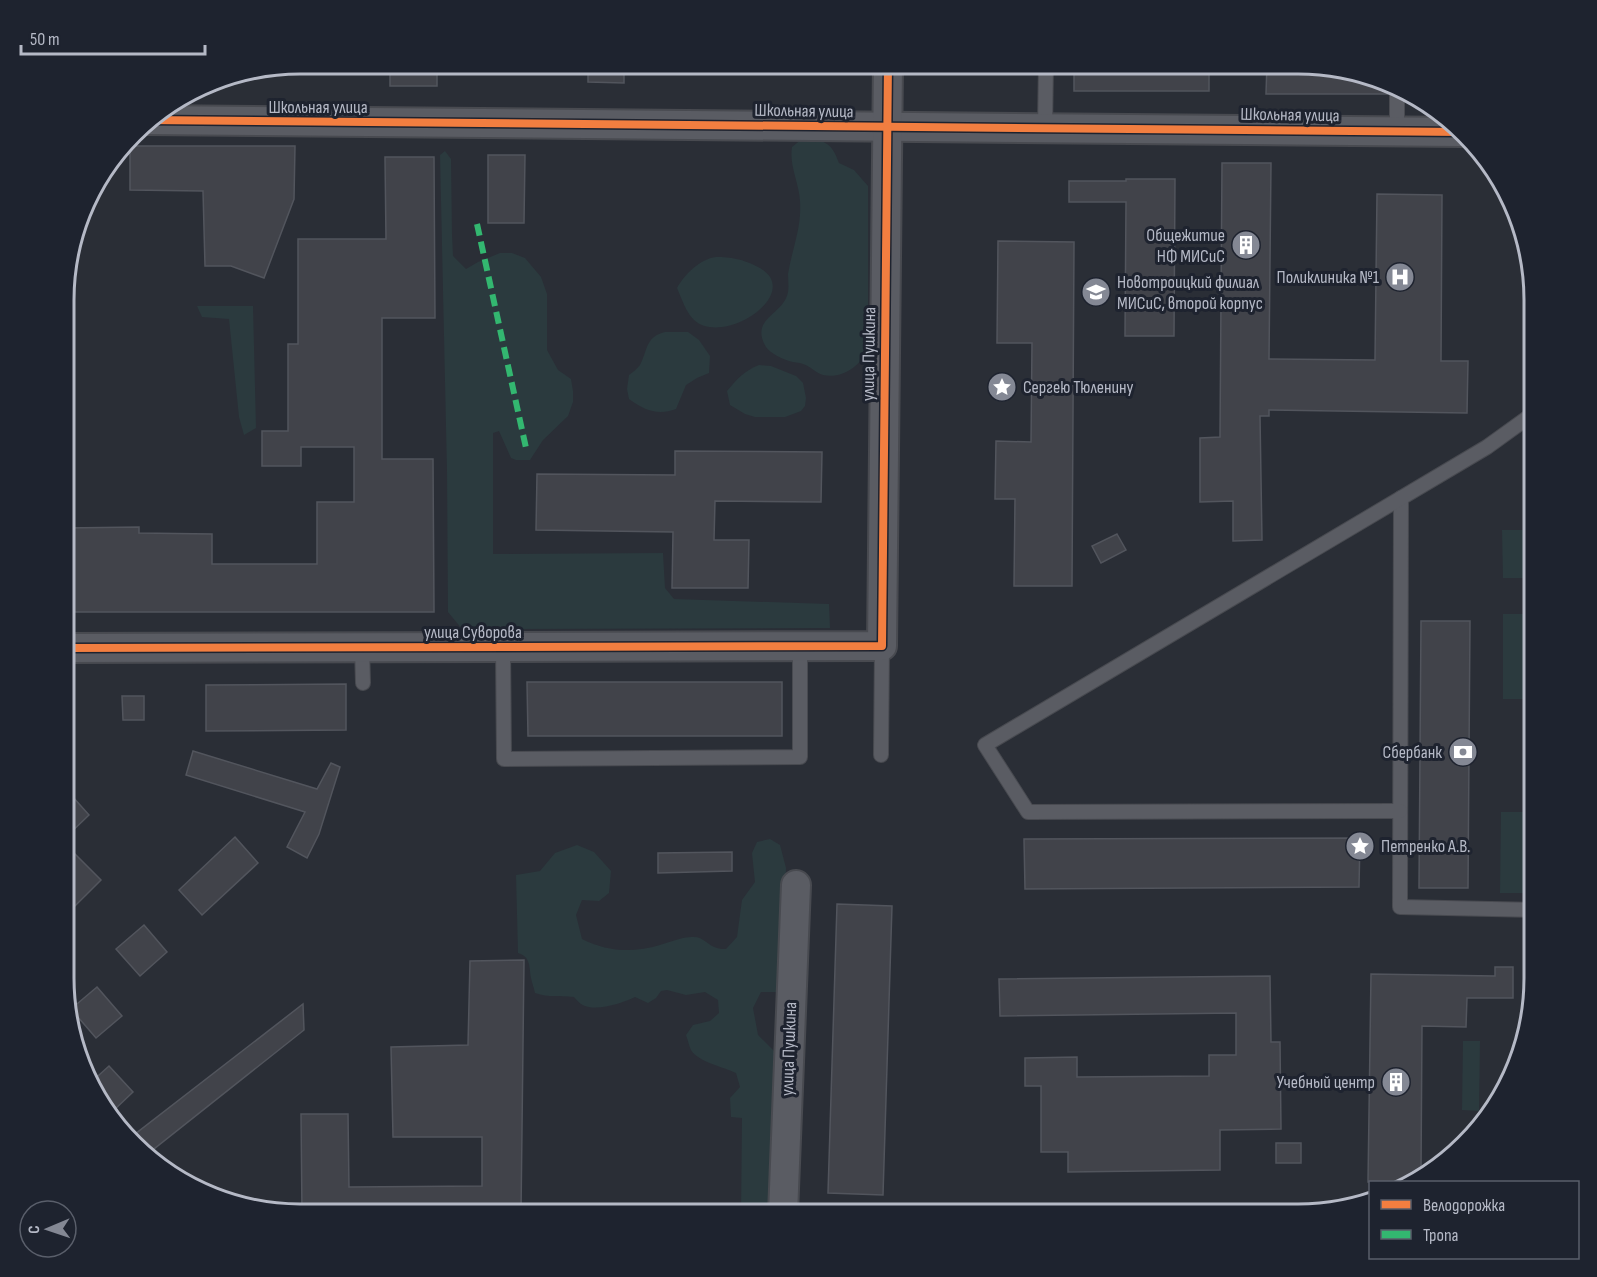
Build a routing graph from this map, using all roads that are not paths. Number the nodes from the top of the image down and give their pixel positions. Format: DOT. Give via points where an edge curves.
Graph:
graph roads {
  1 [pos="888,74"];
  2 [pos="1046,74"];
  3 [pos="1397,97"];
  4 [pos="162,120"];
  5 [pos="888,127"];
  6 [pos="1045,128"];
  7 [pos="1397,131"];
  8 [pos="1449,132"];
  9 [pos="1524,420"];
  10 [pos="1401,498"];
  11 [pos="800,646"];
  12 [pos="882,646"];
  13 [pos="503,647"];
  14 [pos="73,648"];
  15 [pos="362,648"];
  16 [pos="363,683"];
  17 [pos="881,755"];
  18 [pos="1400,811"];
  19 [pos="796,885"];
  20 [pos="1524,910"];
  21 [pos="783,1204"];
  1 -- 5 [label="street, улица Пушкина"];
  2 -- 6 [label="lane"];
  3 -- 7 [label="lane"];
  4 -- 5 [label="street, Школьная улица"];
  5 -- 6 [label="street, Школьная улица"];
  5 -- 12 [label="street, улица Пушкина"];
  6 -- 7 [label="street, Школьная улица"];
  7 -- 8 [label="street, Школьная улица"];
  9 -- 10 [label="lane"];
  10 -- 18 [label="lane"];
  10 -- 18 [label="lane" via="985,745 1028,812"];
  11 -- 12 [label="street, улица Суворова"];
  11 -- 13 [label="street, улица Суворова"];
  11 -- 13 [label="lane" via="800,757 504,759"];
  12 -- 17 [label="lane"];
  13 -- 15 [label="street, улица Суворова"];
  14 -- 15 [label="street, улица Суворова"];
  15 -- 16 [label="lane"];
  18 -- 20 [label="lane" via="1400,907"];
  19 -- 21 [label="street, улица Пушкина"];
}
